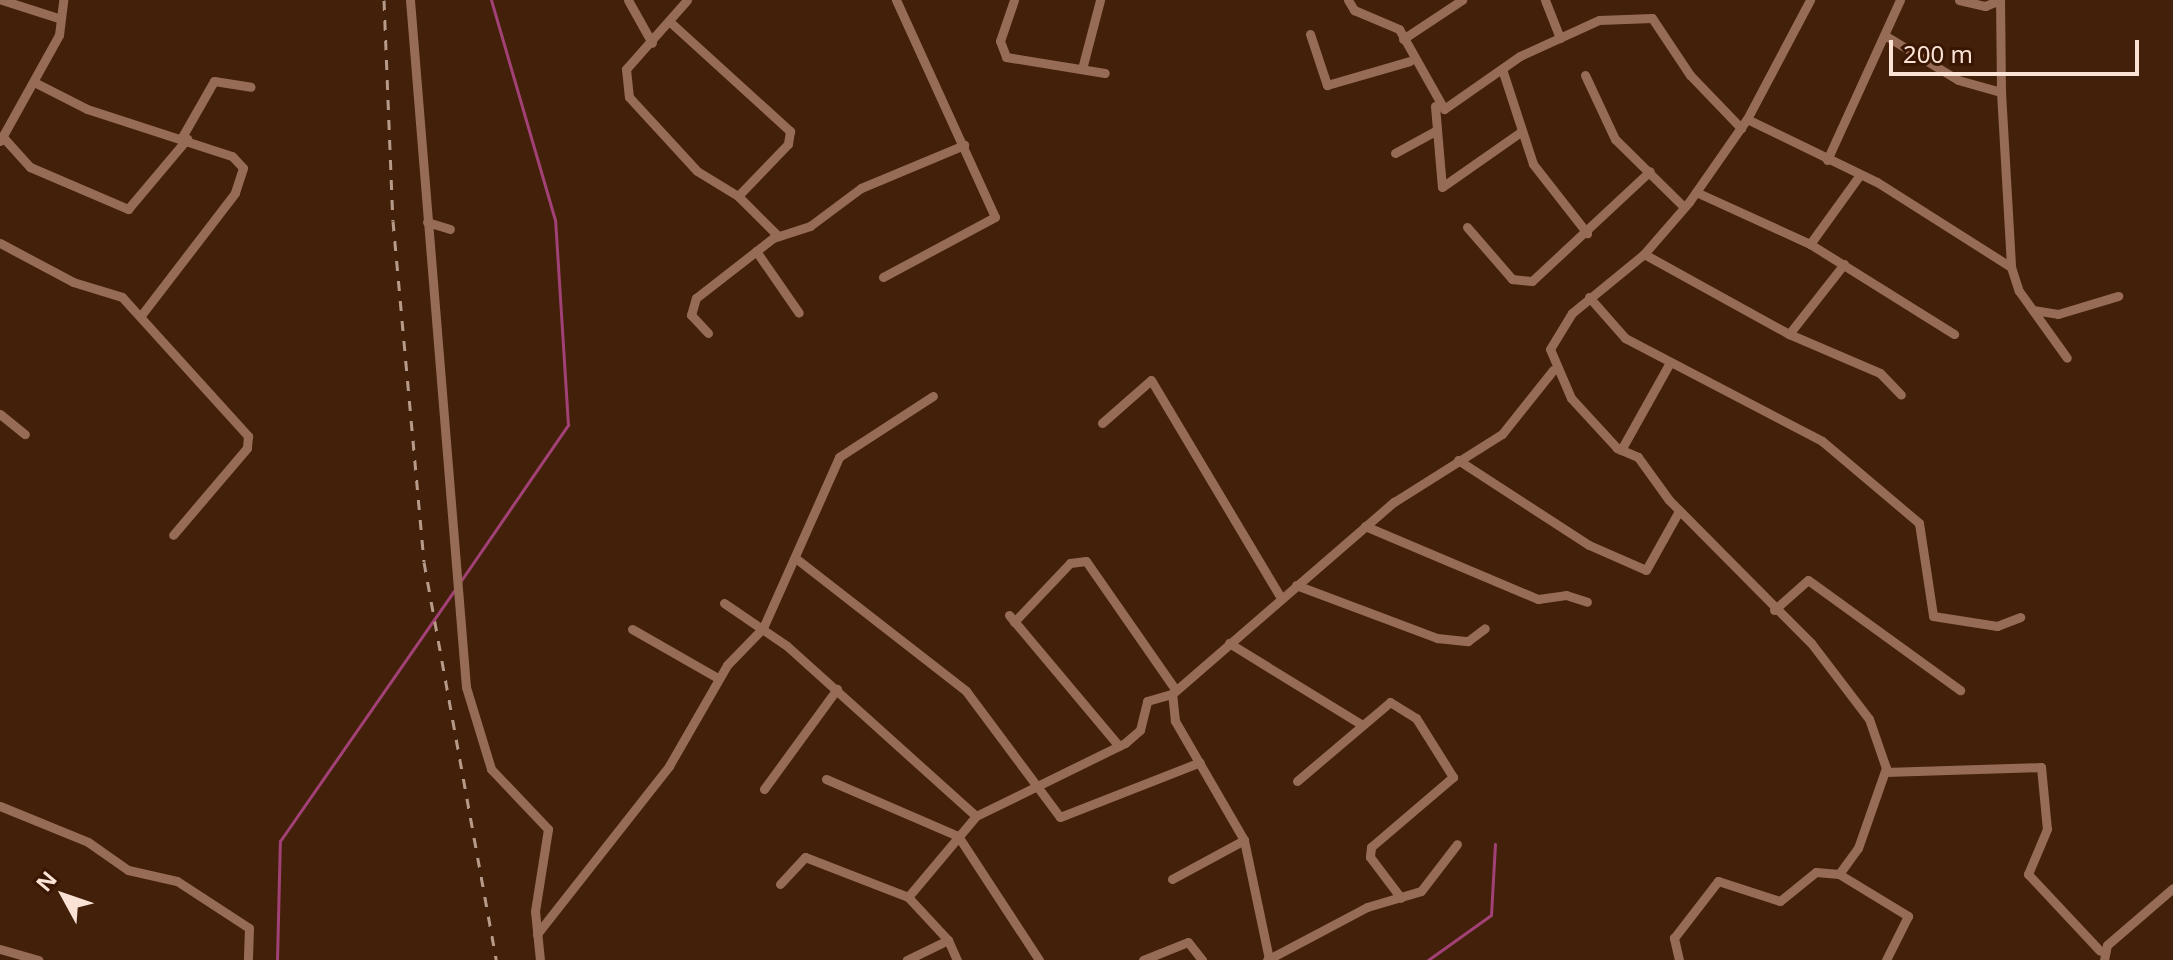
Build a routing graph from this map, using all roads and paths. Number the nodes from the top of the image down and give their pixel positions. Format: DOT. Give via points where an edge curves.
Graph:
graph roads {
  1 [pos="2,0"];
  2 [pos="63,0"];
  3 [pos="410,0"];
  4 [pos="628,0"];
  5 [pos="687,0"];
  6 [pos="896,0"];
  7 [pos="1014,0"];
  8 [pos="1100,0"];
  9 [pos="1348,0"];
  10 [pos="1462,0"];
  11 [pos="1545,0"];
  12 [pos="1810,0"];
  13 [pos="1900,0"];
  14 [pos="1959,0"];
  15 [pos="2000,1"];
  16 [pos="58,18"];
  17 [pos="669,21"];
  18 [pos="1310,34"];
  19 [pos="1886,36"];
  20 [pos="1560,38"];
  21 [pos="1403,39"];
  22 [pos="652,43"];
  23 [pos="1410,61"];
  24 [pos="1083,65"];
  25 [pos="1502,69"];
  26 [pos="1105,73"];
  27 [pos="1585,75"];
  28 [pos="34,82"];
  29 [pos="251,87"];
  30 [pos="2001,92"];
  31 [pos="1435,106"];
  32 [pos="1747,119"];
  33 [pos="1741,128"];
  34 [pos="1437,130"];
  35 [pos="1519,133"];
  36 [pos="184,138"];
  37 [pos="1,139"];
  38 [pos="964,145"];
  39 [pos="1395,153"];
  40 [pos="1827,160"];
  41 [pos="1650,171"];
  42 [pos="1859,176"];
  43 [pos="1696,192"];
  44 [pos="738,196"];
  45 [pos="1684,207"];
  46 [pos="427,222"];
  47 [pos="1467,227"];
  48 [pos="450,229"];
  49 [pos="1587,233"];
  50 [pos="778,236"];
  51 [pos="0,243"];
  52 [pos="1810,244"];
  53 [pos="756,251"];
  54 [pos="1644,254"];
  55 [pos="1844,264"];
  56 [pos="2011,267"];
  57 [pos="883,277"];
  58 [pos="2118,296"];
  59 [pos="1589,297"];
  60 [pos="2033,310"];
  61 [pos="799,313"];
  62 [pos="142,314"];
  63 [pos="708,333"];
  64 [pos="1789,334"];
  65 [pos="1954,334"];
  66 [pos="2067,358"];
  67 [pos="1669,364"];
  68 [pos="1553,370"];
  69 [pos="1901,395"];
  70 [pos="933,396"];
  71 [pos="0,414"];
  72 [pos="1102,423"];
  73 [pos="25,434"];
  74 [pos="1621,450"];
  75 [pos="1458,460"];
  76 [pos="1679,511"];
  77 [pos="1365,526"];
  78 [pos="173,535"];
  79 [pos="798,560"];
  80 [pos="1296,585"];
  81 [pos="1281,598"];
  82 [pos="1587,602"];
  83 [pos="724,603"];
  84 [pos="1774,610"];
  85 [pos="2020,617"];
  86 [pos="763,628"];
  87 [pos="1485,628"];
  88 [pos="632,629"];
  89 [pos="1229,643"];
  90 [pos="718,678"];
  91 [pos="837,689"];
  92 [pos="1960,690"];
  93 [pos="1174,692"];
  94 [pos="1359,723"];
  95 [pos="1119,746"];
  96 [pos="1200,762"];
  97 [pos="1885,772"];
  98 [pos="826,779"];
  99 [pos="1038,781"];
  100 [pos="1297,781"];
  101 [pos="764,789"];
  102 [pos="0,806"];
  103 [pos="976,816"];
  104 [pos="958,836"];
  105 [pos="1244,840"];
  106 [pos="1457,844"];
  107 [pos="1839,874"];
  108 [pos="1172,879"];
  109 [pos="780,884"];
  110 [pos="2173,888"];
  111 [pos="908,897"];
  112 [pos="1401,898"];
  113 [pos="537,934"];
  114 [pos="948,940"];
  115 [pos="0,949"];
  116 [pos="2102,956"];
  117 [pos="1038,959"];
  118 [pos="38,960"];
  119 [pos="248,960"];
  120 [pos="540,960"];
  121 [pos="907,960"];
  122 [pos="957,960"];
  123 [pos="1143,960"];
  124 [pos="1202,960"];
  125 [pos="1268,960"];
  126 [pos="1679,960"];
  127 [pos="1886,960"];
  1 -- 16 [label="street"];
  2 -- 16 [label="street"];
  3 -- 46 [label="street"];
  4 -- 22 [label="street"];
  5 -- 17 [label="street"];
  6 -- 38 [label="street"];
  7 -- 24 [label="street" via="1000,41 1006,57"];
  8 -- 24 [label="street"];
  9 -- 21 [label="street" via="1354,10 1396,27"];
  10 -- 21 [label="street"];
  11 -- 20 [label="street"];
  12 -- 32 [label="street"];
  13 -- 19 [label="street"];
  14 -- 15 [label="street"];
  15 -- 30 [label="street"];
  16 -- 28 [label="street" via="59,35"];
  17 -- 22 [label="street"];
  17 -- 44 [label="street" via="790,131 788,144"];
  18 -- 23 [label="street" via="1327,85"];
  19 -- 30 [label="street" via="1958,80"];
  19 -- 40 [label="street"];
  20 -- 25 [label="street"];
  20 -- 33 [label="street" via="1609,16 1652,18 1690,75"];
  21 -- 23 [label="street"];
  22 -- 44 [label="street" via="624,74 634,106 697,171"];
  23 -- 31 [label="street"];
  24 -- 26 [label="street"];
  25 -- 31 [label="street" via="1450,108"];
  25 -- 35 [label="street"];
  27 -- 41 [label="street" via="1615,139"];
  28 -- 36 [label="street" via="87,109"];
  28 -- 37 [label="street"];
  29 -- 36 [label="street" via="214,81"];
  30 -- 56 [label="street"];
  31 -- 34 [label="street"];
  32 -- 33 [label="street"];
  32 -- 40 [label="street"];
  33 -- 43 [label="street"];
  34 -- 35 [label="street" via="1439,181 1447,188"];
  34 -- 39 [label="street"];
  35 -- 49 [label="street" via="1540,177"];
  36 -- 37 [label="street" via="128,209 30,167"];
  36 -- 62 [label="street" via="232,156 243,168 243,182"];
  38 -- 50 [label="street" via="861,188 810,226"];
  38 -- 57 [label="street" via="994,221"];
  40 -- 42 [label="street"];
  41 -- 45 [label="street"];
  41 -- 49 [label="street"];
  42 -- 52 [label="street"];
  42 -- 56 [label="street"];
  43 -- 45 [label="street"];
  43 -- 52 [label="street"];
  44 -- 50 [label="street"];
  45 -- 54 [label="street"];
  46 -- 48 [label="street"];
  46 -- 113 [label="street" via="466,687 491,769 548,829"];
  47 -- 49 [label="street" via="1512,279 1525,283"];
  50 -- 53 [label="street"];
  51 -- 62 [label="street" via="73,282 122,297"];
  52 -- 55 [label="street"];
  53 -- 61 [label="street"];
  53 -- 63 [label="street" via="691,306"];
  54 -- 59 [label="street"];
  54 -- 64 [label="street"];
  55 -- 64 [label="street"];
  55 -- 65 [label="street"];
  56 -- 60 [label="street"];
  58 -- 60 [label="street" via="2058,314"];
  59 -- 67 [label="street" via="1615,330"];
  59 -- 68 [label="street" via="1555,331"];
  60 -- 66 [label="street"];
  62 -- 78 [label="street" via="249,442"];
  64 -- 69 [label="street" via="1880,373"];
  67 -- 74 [label="street"];
  67 -- 85 [label="street" via="1822,441 1919,523 1933,616 1997,626"];
  68 -- 74 [label="street"];
  68 -- 75 [label="street" via="1502,434"];
  70 -- 79 [label="street" via="839,457 800,539"];
  71 -- 73 [label="street"];
  72 -- 81 [label="street" via="1151,380"];
  74 -- 76 [label="street" via="1638,457"];
  75 -- 76 [label="street" via="1581,540 1646,570"];
  75 -- 77 [label="street"];
  76 -- 84 [label="street"];
  77 -- 80 [label="street"];
  77 -- 82 [label="street" via="1538,599 1566,595"];
  79 -- 86 [label="street"];
  79 -- 99 [label="street" via="946,672"];
  80 -- 81 [label="street"];
  80 -- 87 [label="street" via="1437,638 1468,641"];
  81 -- 89 [label="street"];
  83 -- 86 [label="street"];
  84 -- 92 [label="street" via="1808,580"];
  84 -- 97 [label="street" via="1811,643 1869,719"];
  86 -- 90 [label="street"];
  86 -- 91 [label="street"];
  88 -- 90 [label="street"];
  89 -- 93 [label="street"];
  89 -- 94 [label="street"];
  90 -- 113 [label="street" via="669,766"];
  91 -- 101 [label="street"];
  91 -- 103 [label="street"];
  93 -- 95 [label="street" via="1147,701 1138,733"];
  93 -- 95 [label="street" via="1086,561 1070,563 1012,618"];
  93 -- 96 [label="street" via="1175,721"];
  94 -- 100 [label="street"];
  94 -- 112 [label="street" via="1398,702 1453,771 1443,789 1371,847 1370,857"];
  95 -- 99 [label="street"];
  96 -- 99 [label="street" via="1064,817"];
  96 -- 105 [label="street"];
  97 -- 107 [label="street" via="1858,848"];
  97 -- 116 [label="street" via="2041,767 2047,829 2028,874"];
  98 -- 104 [label="street"];
  99 -- 103 [label="street"];
  102 -- 119 [label="street" via="63,829 128,870 177,881 249,928"];
  103 -- 104 [label="street"];
  104 -- 111 [label="street"];
  104 -- 117 [label="street"];
  105 -- 108 [label="street"];
  105 -- 125 [label="street"];
  106 -- 112 [label="street" via="1421,891"];
  107 -- 126 [label="street" via="1816,872 1780,901 1718,881 1674,938"];
  107 -- 127 [label="street" via="1908,916"];
  109 -- 111 [label="street" via="805,857"];
  110 -- 116 [label="street"];
  111 -- 114 [label="street"];
  112 -- 125 [label="street" via="1367,907"];
  113 -- 120 [label="street"];
  114 -- 121 [label="street"];
  114 -- 122 [label="street"];
  115 -- 118 [label="street"];
  123 -- 124 [label="street" via="1188,942"];
}
